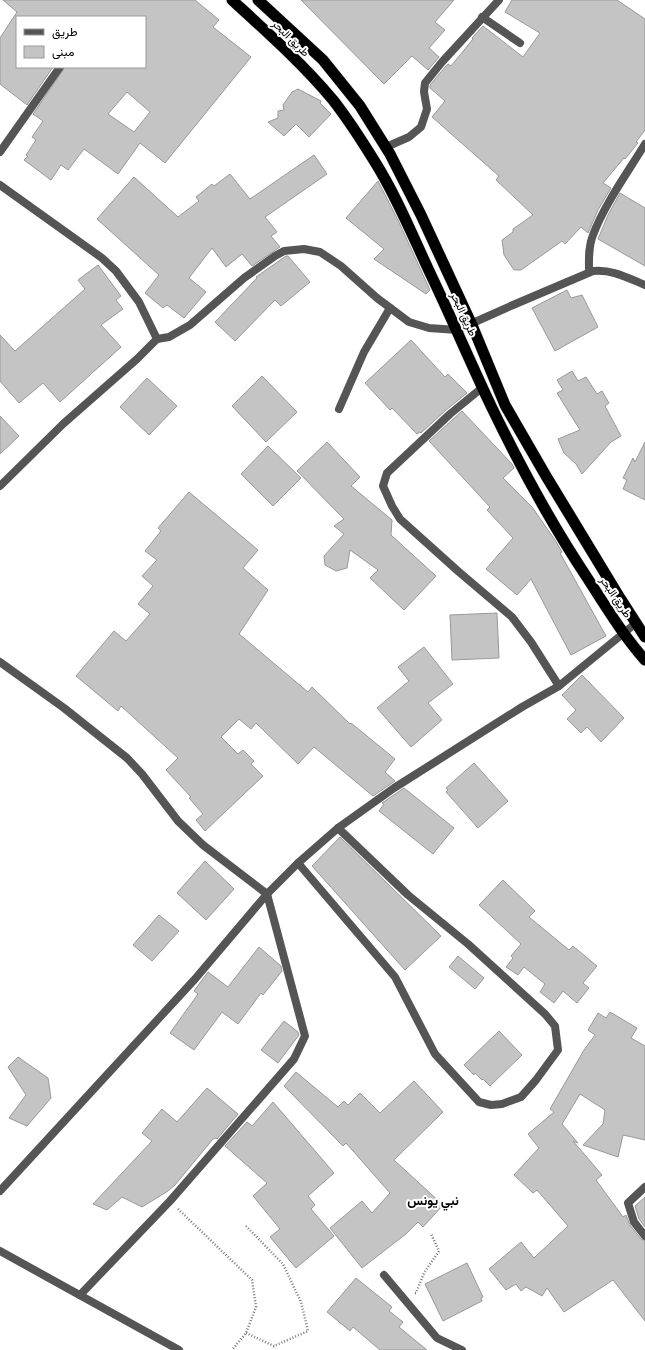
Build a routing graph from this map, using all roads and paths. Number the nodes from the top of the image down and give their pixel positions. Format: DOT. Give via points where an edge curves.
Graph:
graph roads {
  1 [pos="232,0"];
  2 [pos="258,0"];
  3 [pos="499,0"];
  4 [pos="482,17"];
  5 [pos="520,42"];
  6 [pos="59,68"];
  7 [pos="645,144"];
  8 [pos="386,147"];
  9 [pos="0,152"];
  10 [pos="0,185"];
  11 [pos="589,272"];
  12 [pos="645,285"];
  13 [pos="390,308"];
  14 [pos="472,325"];
  15 [pos="457,330"];
  16 [pos="156,339"];
  17 [pos="482,387"];
  18 [pos="339,409"];
  19 [pos="0,486"];
  20 [pos="636,623"];
  21 [pos="623,632"];
  22 [pos="645,637"];
  23 [pos="645,660"];
  24 [pos="0,662"];
  25 [pos="559,686"];
  26 [pos="338,828"];
  27 [pos="298,863"];
  28 [pos="267,894"];
  29 [pos="645,1187"];
  30 [pos="0,1191"];
  31 [pos="170,1201"];
  32 [pos="246,1226"];
  33 [pos="431,1234"];
  34 [pos="645,1236"];
  35 [pos="0,1251"];
  36 [pos="384,1274"];
  37 [pos="401,1294"];
  38 [pos="80,1295"];
  39 [pos="246,1333"];
  40 [pos="179,1350"];
  41 [pos="232,1350"];
  42 [pos="462,1350"];
  1 -- 15 [label="highway, طريق البحر" via="305,70 346,118 379,169"];
  2 -- 8 [label="highway, طريق البحر" via="323,60 360,106"];
  3 -- 4 [label="street"];
  4 -- 5 [label="street"];
  4 -- 8 [label="street" via="425,83 427,109 421,126 409,138"];
  6 -- 9 [label="street"];
  7 -- 11 [label="street" via="615,192 592,236"];
  8 -- 14 [label="highway, طريق البحر"];
  10 -- 16 [label="street" via="102,258 116,271 139,302"];
  11 -- 12 [label="street" via="601,270"];
  11 -- 14 [label="street"];
  13 -- 15 [label="street" via="417,325"];
  13 -- 16 [label="street" via="329,257 320,252 296,249 275,256 244,278 185,329 169,337"];
  13 -- 18 [label="street" via="364,352"];
  14 -- 15 [label="street"];
  14 -- 20 [label="highway, طريق البحر" via="505,405"];
  15 -- 17 [label="highway, طريق البحر"];
  16 -- 19 [label="street" via="137,359 62,424"];
  17 -- 21 [label="highway, طريق البحر" via="547,512"];
  17 -- 25 [label="street" via="386,473 383,486 392,506 407,526 506,611 521,627"];
  20 -- 21 [label="street"];
  20 -- 22 [label="highway, طريق البحر"];
  21 -- 23 [label="highway, طريق البحر"];
  21 -- 25 [label="street"];
  24 -- 28 [label="street" via="127,758 178,821 203,845"];
  25 -- 26 [label="street" via="445,755"];
  26 -- 27 [label="street"];
  26 -- 27 [label="street" via="408,895 468,944 555,1026 558,1050 521,1097 502,1104 479,1102 435,1054 395,977"];
  27 -- 28 [label="street"];
  28 -- 30 [label="street" via="195,979"];
  28 -- 31 [label="street" via="305,1036 294,1059"];
  29 -- 34 [label="street" via="628,1203 634,1222"];
  31 -- 38 [label="street"];
  31 -- 39 [label="path" via="252,1280 256,1306"];
  32 -- 39 [label="path" via="283,1264 302,1302 308,1330 274,1346"];
  33 -- 37 [label="path" via="439,1251 424,1273 416,1293"];
  35 -- 38 [label="street"];
  36 -- 37 [label="street"];
  37 -- 42 [label="street" via="438,1338"];
  38 -- 40 [label="street"];
  39 -- 41 [label="path"];
}
